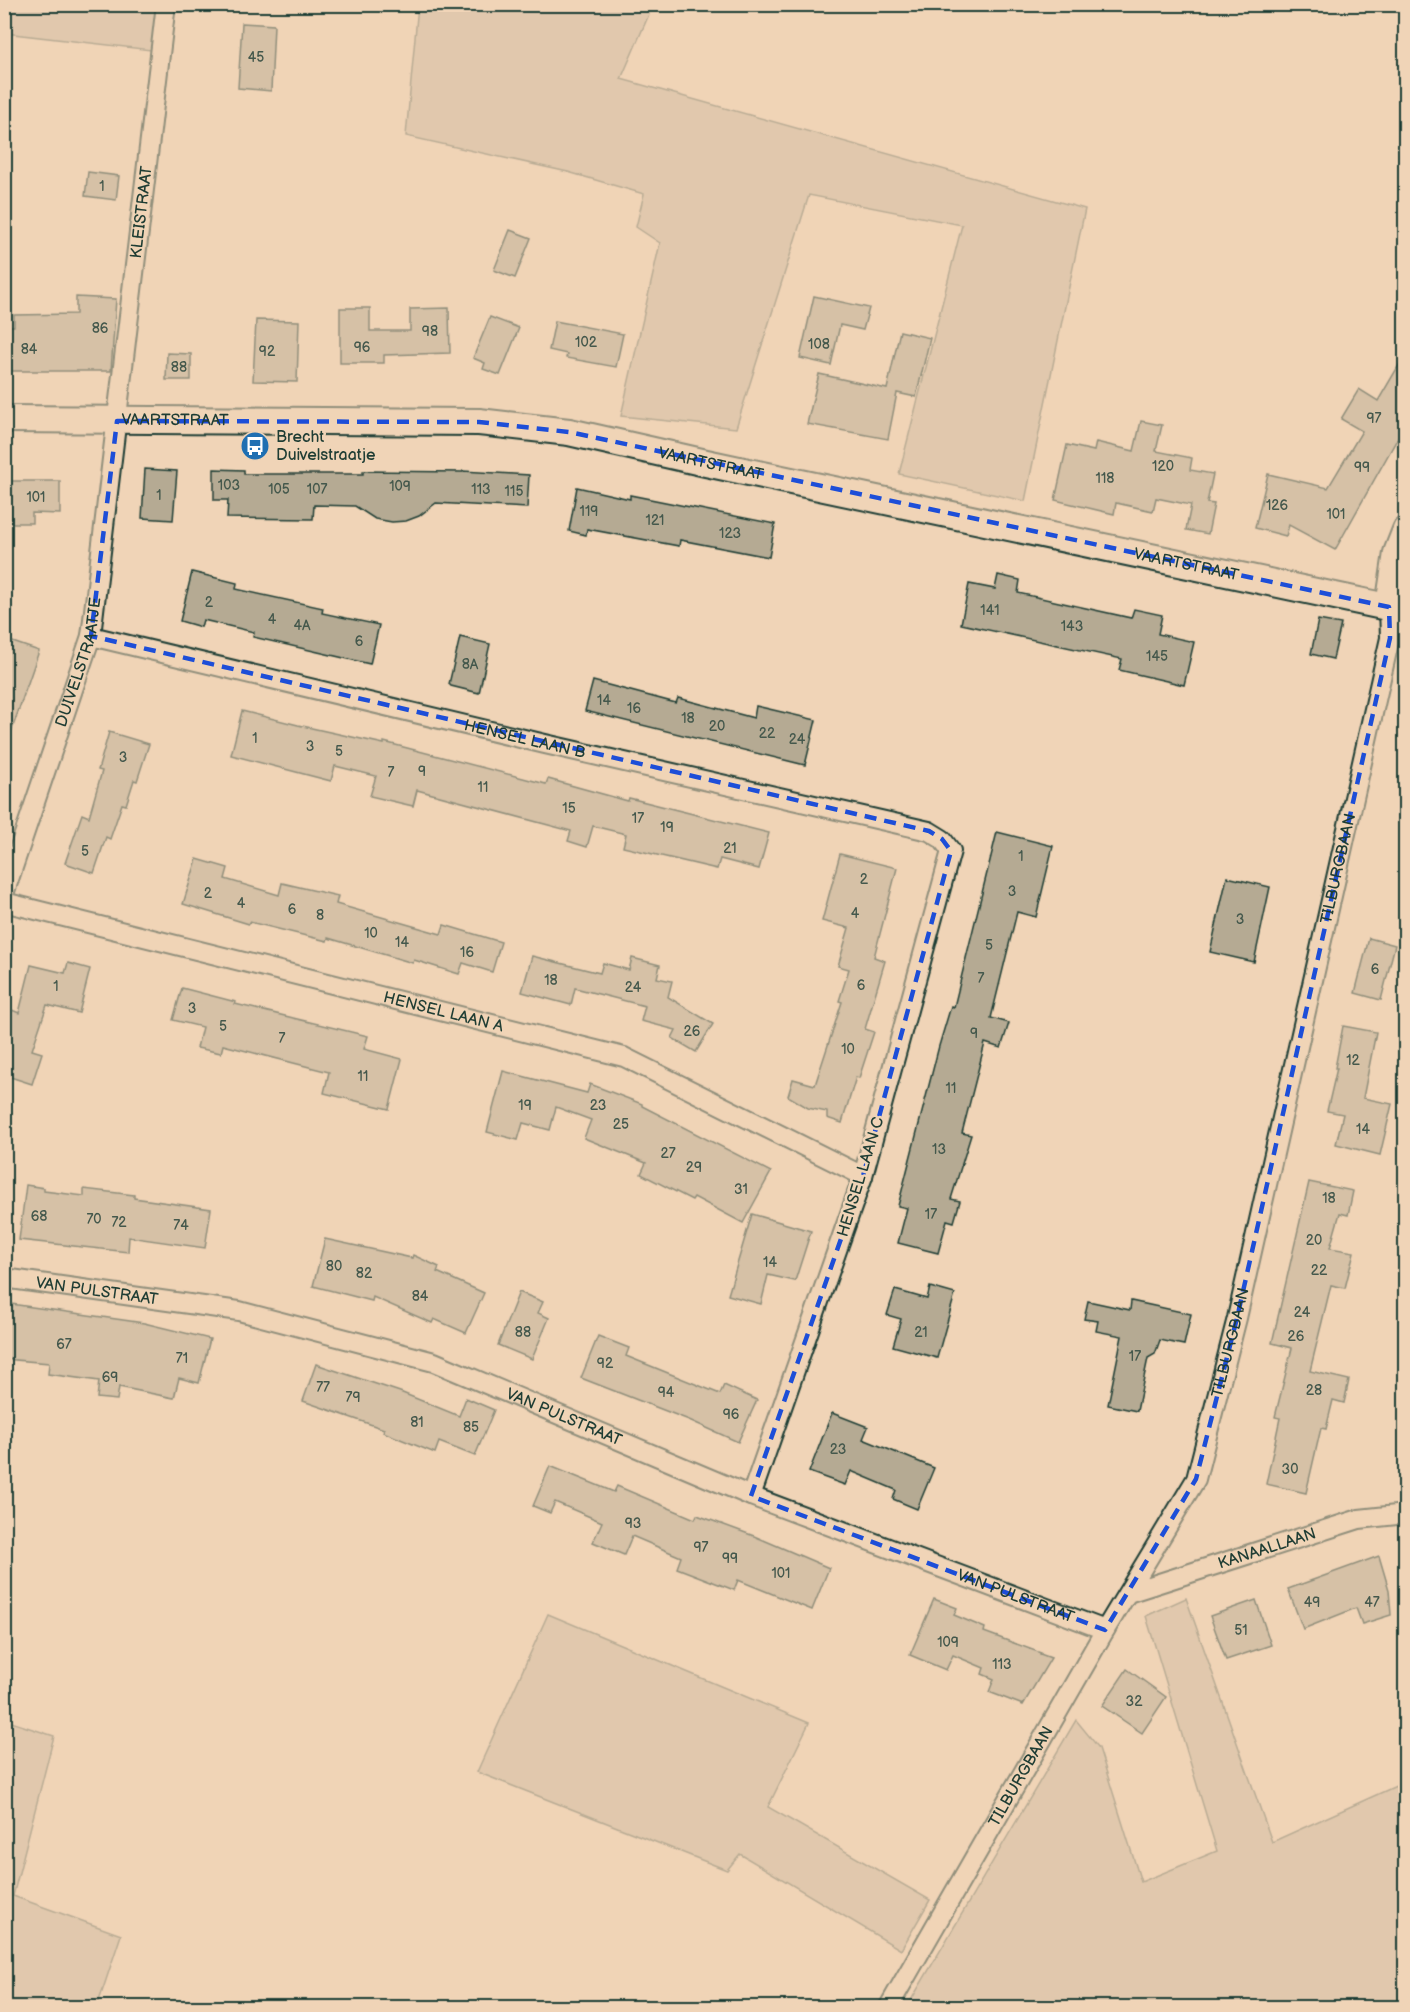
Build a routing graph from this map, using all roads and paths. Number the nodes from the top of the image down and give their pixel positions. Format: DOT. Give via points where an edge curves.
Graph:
graph roads {
  1 [pos="166,4"];
  2 [pos="4,419"];
  3 [pos="117,421"];
  4 [pos="1406,530"];
  5 [pos="1397,609"];
  6 [pos="91,636"];
  7 [pos="951,851"];
  8 [pos="4,894"];
  9 [pos="4,902"];
  10 [pos="863,1176"];
  11 [pos="4,1278"];
  12 [pos="751,1496"];
  13 [pos="1406,1514"];
  14 [pos="1128,1593"];
  15 [pos="1105,1630"];
  16 [pos="888,2007"];
  1 -- 3 [label="street, KLEISTRAAT"];
  2 -- 3 [label="main road, VAARTSTRAAT"];
  3 -- 5 [label="main road, VAARTSTRAAT" via="479,422 569,432"];
  3 -- 6 [label="street, DUIVELSTRAATJE"];
  4 -- 5 [label="main road" via="1397,554"];
  5 -- 14 [label="street, TILBURGBAAN" via="1237,1318 1196,1479"];
  6 -- 7 [label="street, HENSEL LAAN B" via="928,831 942,839"];
  6 -- 8 [label="street, DUIVELSTRAATJE"];
  7 -- 10 [label="street, HENSEL LAAN C"];
  9 -- 10 [label="street, HENSEL LAAN A" via="624,1057"];
  10 -- 12 [label="street, HENSEL LAAN C"];
  11 -- 12 [label="street, VAN PULSTRAAT" via="239,1311 434,1362"];
  12 -- 15 [label="street, VAN PULSTRAAT"];
  13 -- 14 [label="street, KANAALLAAN" via="1359,1519"];
  14 -- 15 [label="street, TILBURGBAAN"];
  15 -- 16 [label="street, TILBURGBAAN"];
}
